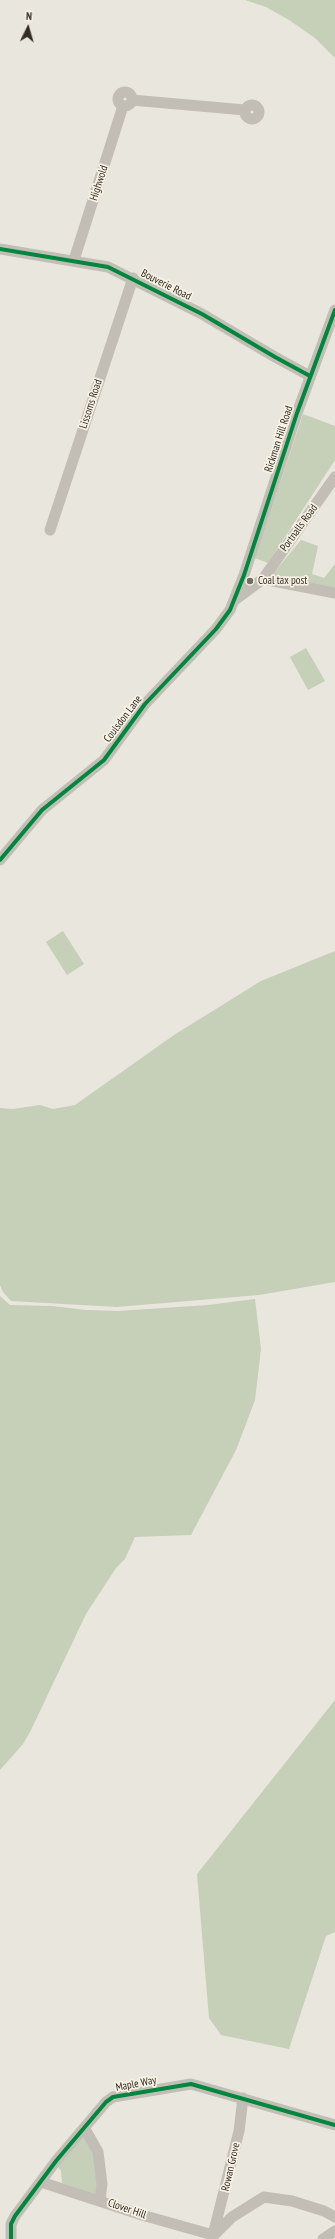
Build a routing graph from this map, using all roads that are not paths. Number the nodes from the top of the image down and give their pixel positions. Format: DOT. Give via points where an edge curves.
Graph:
graph roads {
  1 [pos="245,110"];
  2 [pos="0,249"];
  3 [pos="74,260"];
  4 [pos="133,278"];
  5 [pos="335,310"];
  6 [pos="310,376"];
  7 [pos="335,477"];
  8 [pos="50,530"];
  9 [pos="244,575"];
  10 [pos="263,579"];
  11 [pos="335,593"];
  12 [pos="235,600"];
  13 [pos="0,860"];
  14 [pos="243,2098"];
  15 [pos="335,2125"];
  16 [pos="85,2129"];
  17 [pos="41,2182"];
  18 [pos="100,2200"];
  19 [pos="335,2217"];
  20 [pos="335,2231"];
  21 [pos="214,2236"];
  22 [pos="11,2239"];
  23 [pos="323,2239"];
  1 -- 3 [label="street, Highwold" via="128,103"];
  2 -- 3 [label="street, Bouverie Road"];
  3 -- 4 [label="street, Bouverie Road" via="108,267"];
  4 -- 6 [label="street, Bouverie Road"];
  4 -- 8 [label="street, Lissoms Road"];
  5 -- 6 [label="street, Rickman Hill Road"];
  6 -- 9 [label="street, Rickman Hill Road"];
  7 -- 10 [label="street, Portnalls Road"];
  9 -- 12 [label="street, Coulsdon Lane"];
  10 -- 11 [label="street"];
  10 -- 12 [label="street, Coulsdon Lane"];
  12 -- 13 [label="street, Coulsdon Lane" via="216,630 145,704 104,760 42,810"];
  14 -- 15 [label="street, Maple Way"];
  14 -- 16 [label="street, Maple Way" via="191,2084 113,2097"];
  14 -- 21 [label="street, Rowan Grove" via="239,2131"];
  16 -- 17 [label="street, Maple Way"];
  16 -- 18 [label="street" via="98,2152 102,2184"];
  17 -- 18 [label="street, Clover Hill"];
  17 -- 22 [label="street, Maple Way" via="15,2216 11,2224"];
  18 -- 21 [label="street, Clover Hill"];
  19 -- 21 [label="street" via="324,2210 292,2201 264,2197 232,2217"];
  20 -- 23 [label="street"];
}
